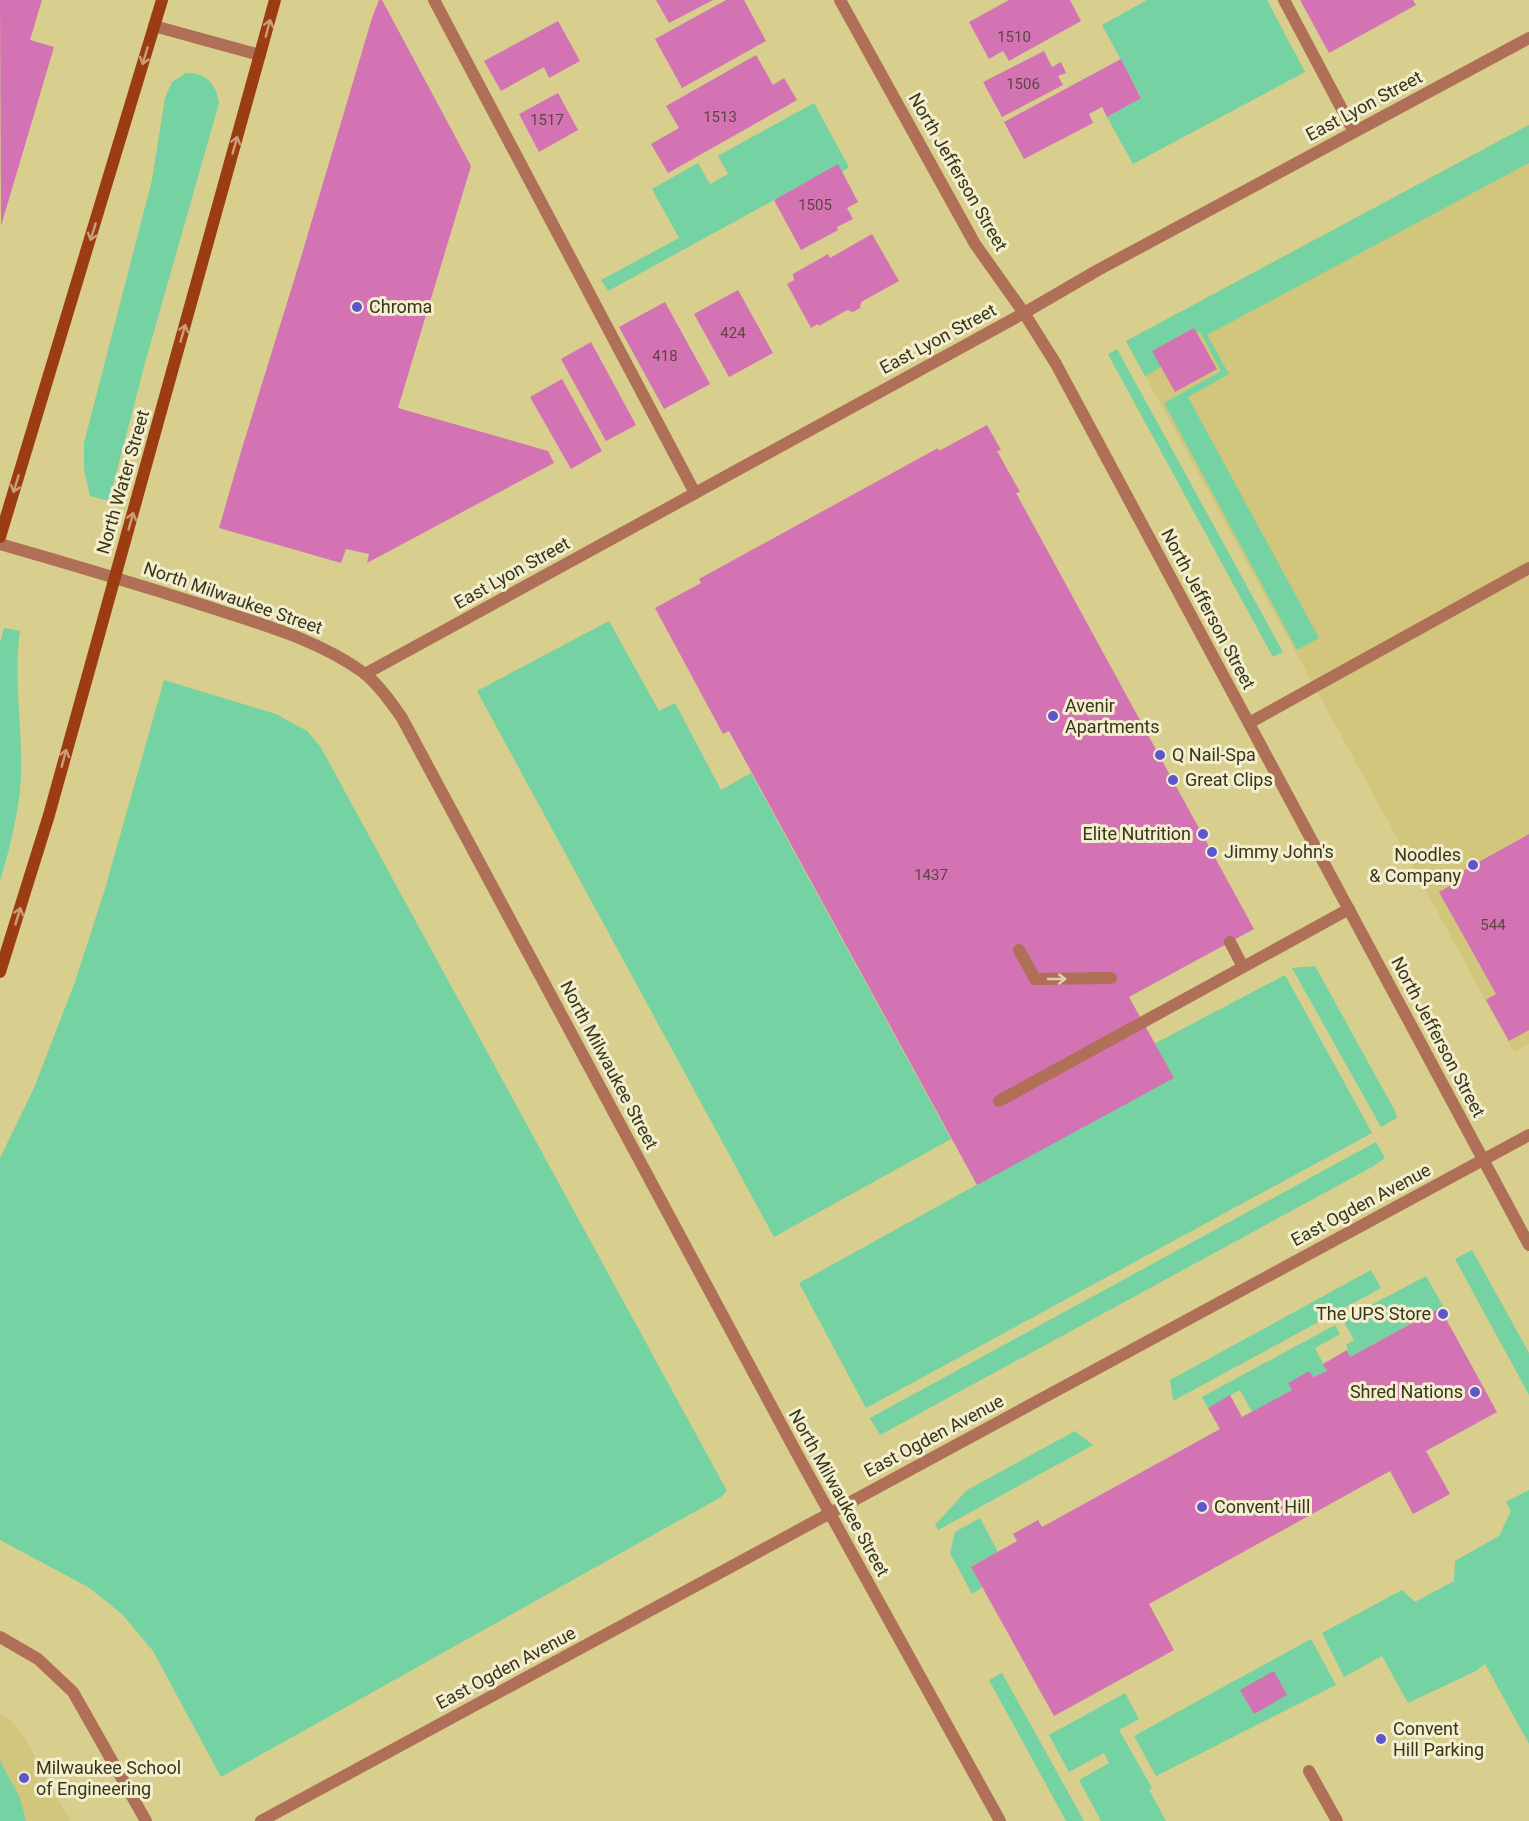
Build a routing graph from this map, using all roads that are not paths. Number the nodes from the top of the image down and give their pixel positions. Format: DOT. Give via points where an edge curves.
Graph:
graph roads {
  1 [pos="162,0"];
  2 [pos="275,0"];
  3 [pos="434,0"];
  4 [pos="840,0"];
  5 [pos="1284,0"];
  6 [pos="154,26"];
  7 [pos="1529,39"];
  8 [pos="260,55"];
  9 [pos="1354,132"];
  10 [pos="1024,313"];
  11 [pos="695,493"];
  12 [pos="0,537"];
  13 [pos="0,544"];
  14 [pos="1529,568"];
  15 [pos="115,577"];
  16 [pos="365,674"];
  17 [pos="1249,723"];
  18 [pos="1350,909"];
  19 [pos="1230,942"];
  20 [pos="1019,950"];
  21 [pos="1243,967"];
  22 [pos="0,972"];
  23 [pos="1111,978"];
  24 [pos="999,1101"];
  25 [pos="1529,1135"];
  26 [pos="1483,1160"];
  27 [pos="1529,1245"];
  28 [pos="830,1513"];
  29 [pos="0,1637"];
  30 [pos="1309,1771"];
  31 [pos="146,1821"];
  32 [pos="261,1821"];
  33 [pos="1000,1821"];
  34 [pos="1337,1821"];
  1 -- 6 [label="main road"];
  8 -- 2 [label="main road, North Water Street, one-way"];
  3 -- 11 [label="street"];
  4 -- 10 [label="street, North Jefferson Street" via="975,244"];
  5 -- 9 [label="street"];
  6 -- 8 [label="street"];
  6 -- 12 [label="main road, one-way"];
  7 -- 9 [label="street, East Lyon Street"];
  15 -- 8 [label="main road, North Water Street, one-way"];
  9 -- 10 [label="street, East Lyon Street"];
  10 -- 11 [label="street, East Lyon Street"];
  10 -- 17 [label="street, North Jefferson Street" via="1056,364"];
  11 -- 16 [label="street, East Lyon Street"];
  13 -- 15 [label="street, North Milwaukee Street"];
  14 -- 17 [label="street"];
  15 -- 16 [label="street, North Milwaukee Street" via="291,634 327,650"];
  22 -- 15 [label="main road, North Water Street, one-way" via="49,815"];
  16 -- 28 [label="street, North Milwaukee Street" via="402,718"];
  17 -- 18 [label="street, North Jefferson Street"];
  18 -- 21 [label="street"];
  18 -- 26 [label="street, North Jefferson Street"];
  19 -- 21 [label="street"];
  20 -- 23 [label="street, one-way" via="1035,979"];
  21 -- 24 [label="street"];
  25 -- 26 [label="street, East Ogden Avenue"];
  26 -- 27 [label="street, North Jefferson Street"];
  26 -- 28 [label="street, East Ogden Avenue"];
  28 -- 32 [label="street, East Ogden Avenue"];
  28 -- 33 [label="street, North Milwaukee Street"];
  29 -- 31 [label="street" via="38,1659 73,1692"];
  30 -- 34 [label="street"];
}
